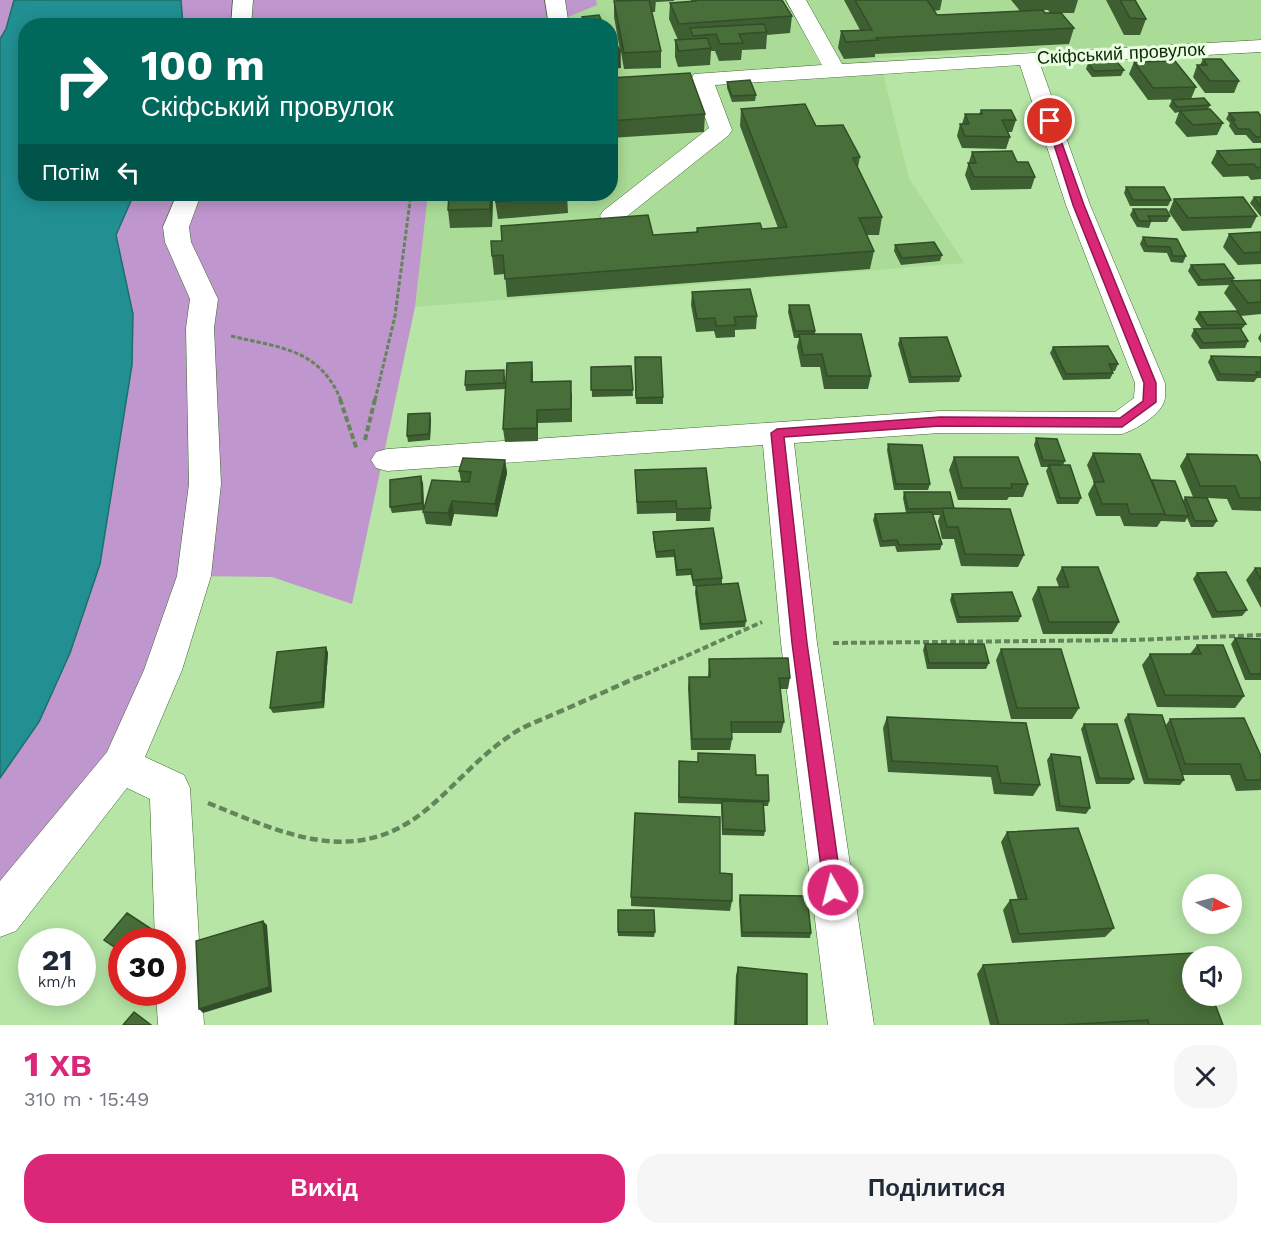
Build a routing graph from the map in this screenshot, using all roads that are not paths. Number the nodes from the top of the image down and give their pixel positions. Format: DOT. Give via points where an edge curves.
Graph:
graph roads {
  1 [pos="243,0"];
  2 [pos="555,0"];
  3 [pos="796,0"];
  4 [pos="242,18"];
  5 [pos="558,18"];
  6 [pos="1261,46"];
  7 [pos="1028,58"];
  8 [pos="835,70"];
  9 [pos="186,201"];
  10 [pos="612,216"];
  11 [pos="777,433"];
  12 [pos="387,460"];
  13 [pos="121,765"];
  14 [pos="0,915"];
  15 [pos="182,1025"];
  16 [pos="851,1025"];
  1 -- 4 [label="street"];
  2 -- 5 [label="street"];
  3 -- 8 [label="street"];
  6 -- 7 [label="street, Скіфський провулок"];
  7 -- 8 [label="street"];
  7 -- 11 [label="street, Скіфський провулок" via="1078,205 1150,383 1149,402 1122,423 940,422"];
  8 -- 10 [label="street" via="702,79 721,130"];
  9 -- 13 [label="street" via="176,227 178,242 204,299 200,328 205,484 194,576 163,670"];
  11 -- 12 [label="street, Скіфський провулок"];
  11 -- 16 [label="street" via="795,608"];
  13 -- 14 [label="street"];
  13 -- 15 [label="street" via="170,788"];
}
